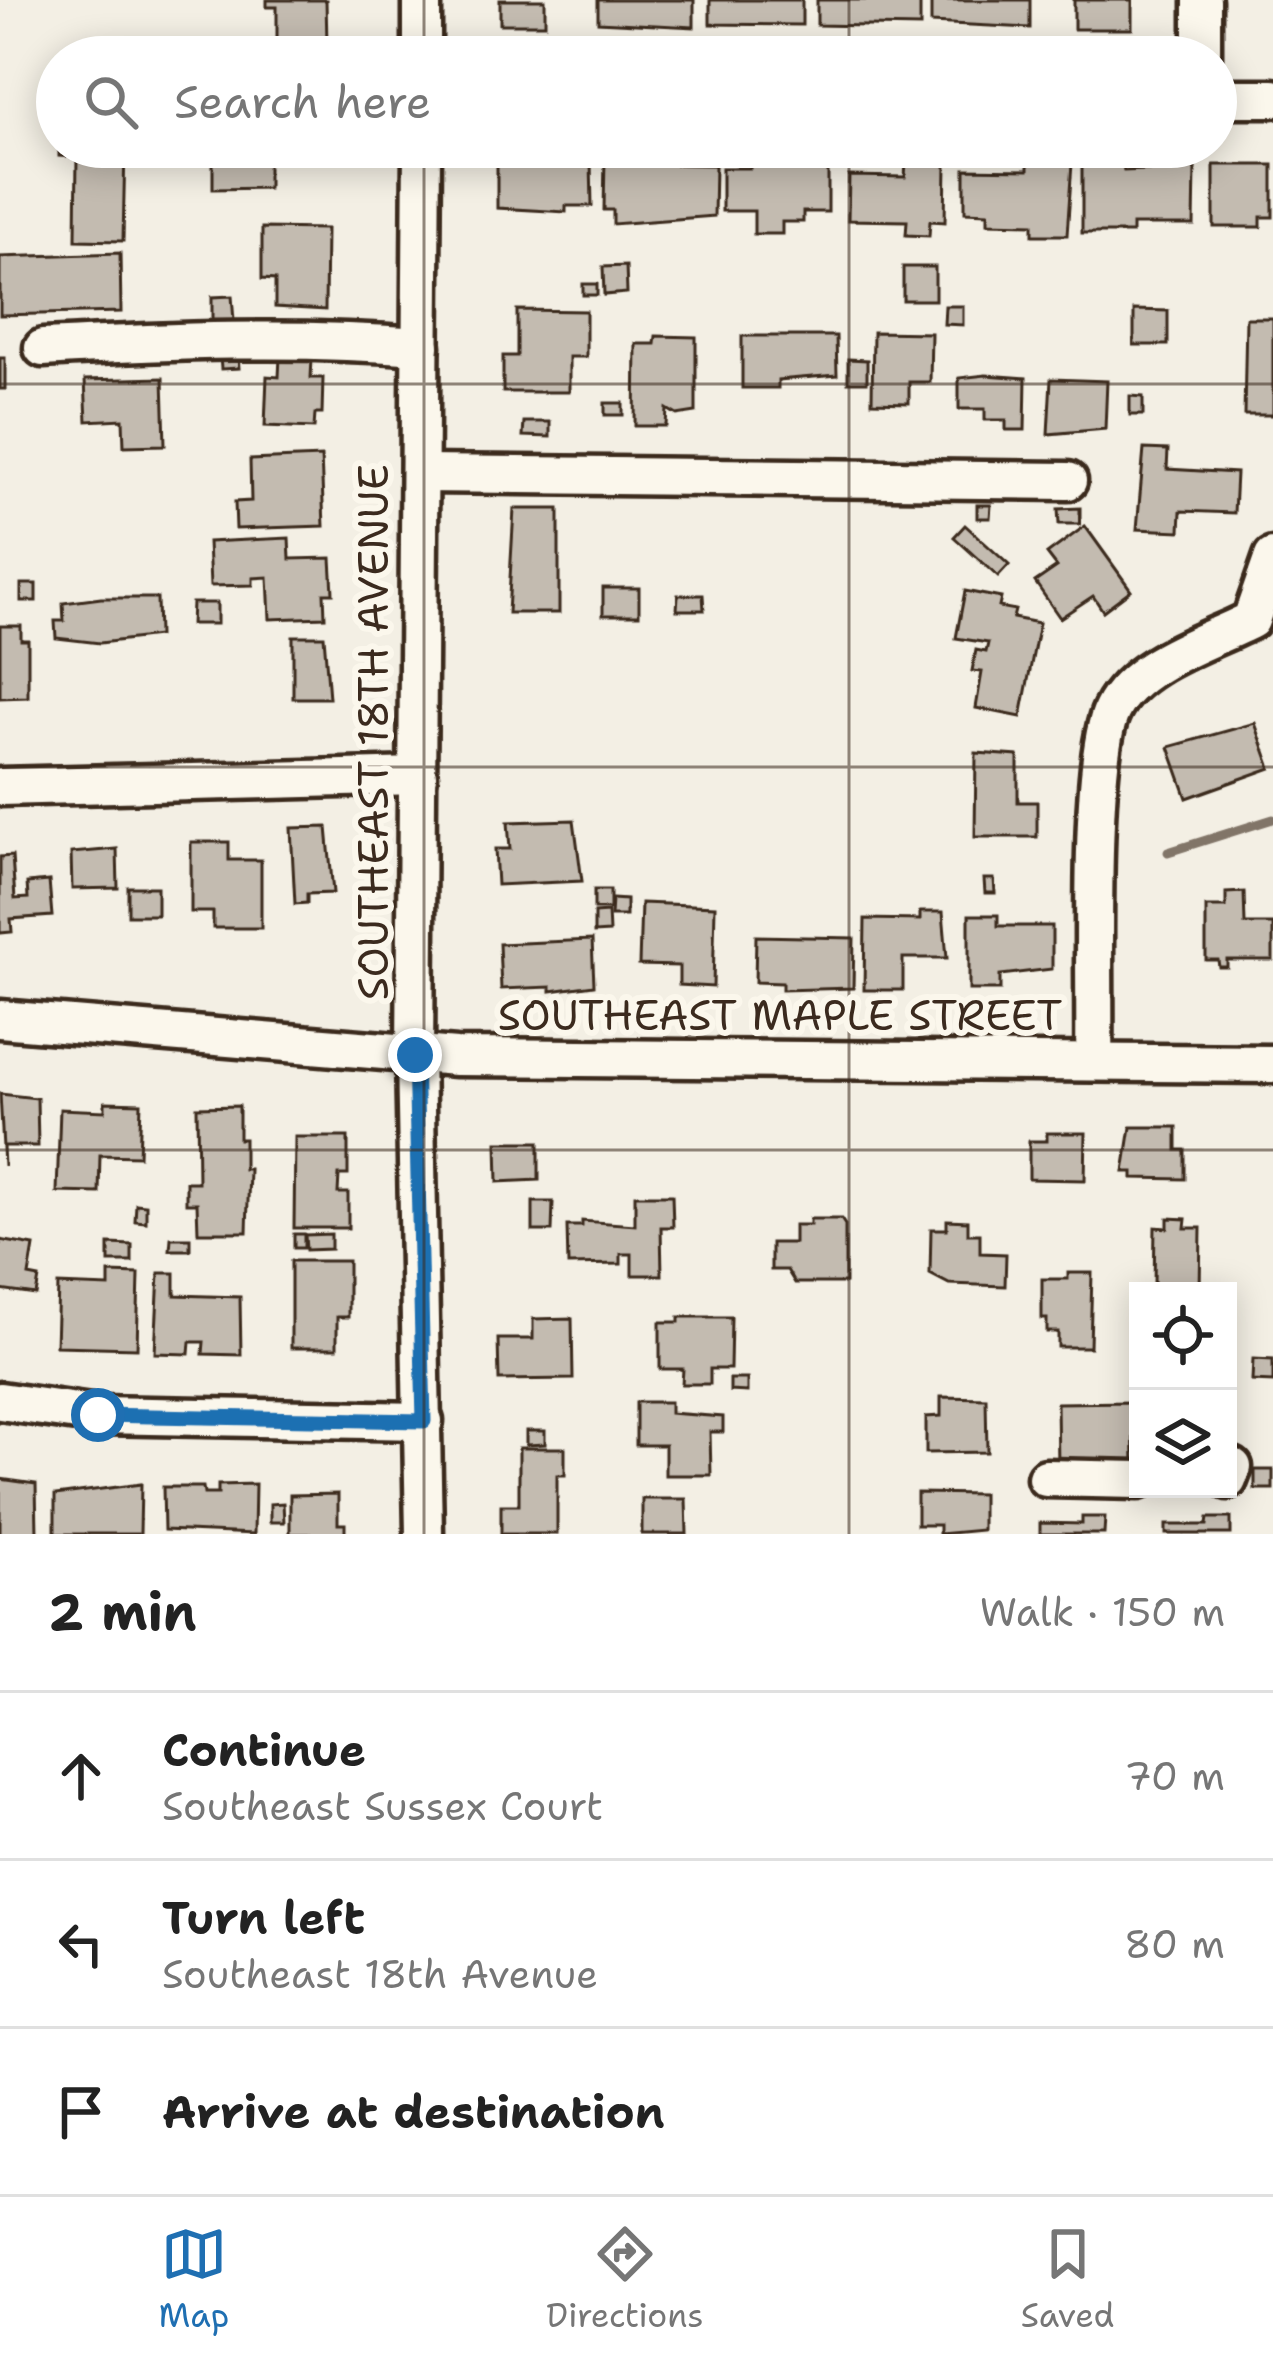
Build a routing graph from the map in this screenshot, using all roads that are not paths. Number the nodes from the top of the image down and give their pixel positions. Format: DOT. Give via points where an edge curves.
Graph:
graph roads {
  1 [pos="422,0"];
  2 [pos="1202,0"];
  3 [pos="422,36"];
  4 [pos="1202,36"];
  5 [pos="1237,98"];
  6 [pos="1273,98"];
  7 [pos="422,168"];
  8 [pos="421,346"];
  9 [pos="43,348"];
  10 [pos="420,474"];
  11 [pos="1068,481"];
  12 [pos="1273,556"];
  13 [pos="418,776"];
  14 [pos="0,787"];
  15 [pos="0,1019"];
  16 [pos="415,1055"];
  17 [pos="1094,1062"];
  18 [pos="1273,1064"];
  19 [pos="0,1401"];
  20 [pos="424,1421"];
  21 [pos="1046,1478"];
  22 [pos="1129,1480"];
  23 [pos="424,1534"];
  1 -- 3 [label="street"];
  2 -- 4 [label="street"];
  5 -- 6 [label="street"];
  7 -- 8 [label="street, SOUTHEAST 18TH AVENUE"];
  8 -- 9 [label="street" via="243,338"];
  8 -- 10 [label="street, SOUTHEAST 18TH AVENUE"];
  10 -- 11 [label="street"];
  10 -- 13 [label="street, SOUTHEAST 18TH AVENUE"];
  12 -- 17 [label="street" via="1251,620 1147,673 1112,710 1100,778"];
  13 -- 14 [label="street"];
  13 -- 16 [label="street, SOUTHEAST 18TH AVENUE"];
  15 -- 16 [label="street, SOUTHEAST MAPLE STREET"];
  16 -- 17 [label="street, SOUTHEAST MAPLE STREET"];
  16 -- 20 [label="street, SOUTHEAST 18TH AVENUE"];
  17 -- 18 [label="street, SOUTHEAST MAPLE STREET"];
  19 -- 20 [label="street" via="98,1415"];
  20 -- 23 [label="street, SOUTHEAST 18TH AVENUE"];
  21 -- 22 [label="street"];
}
